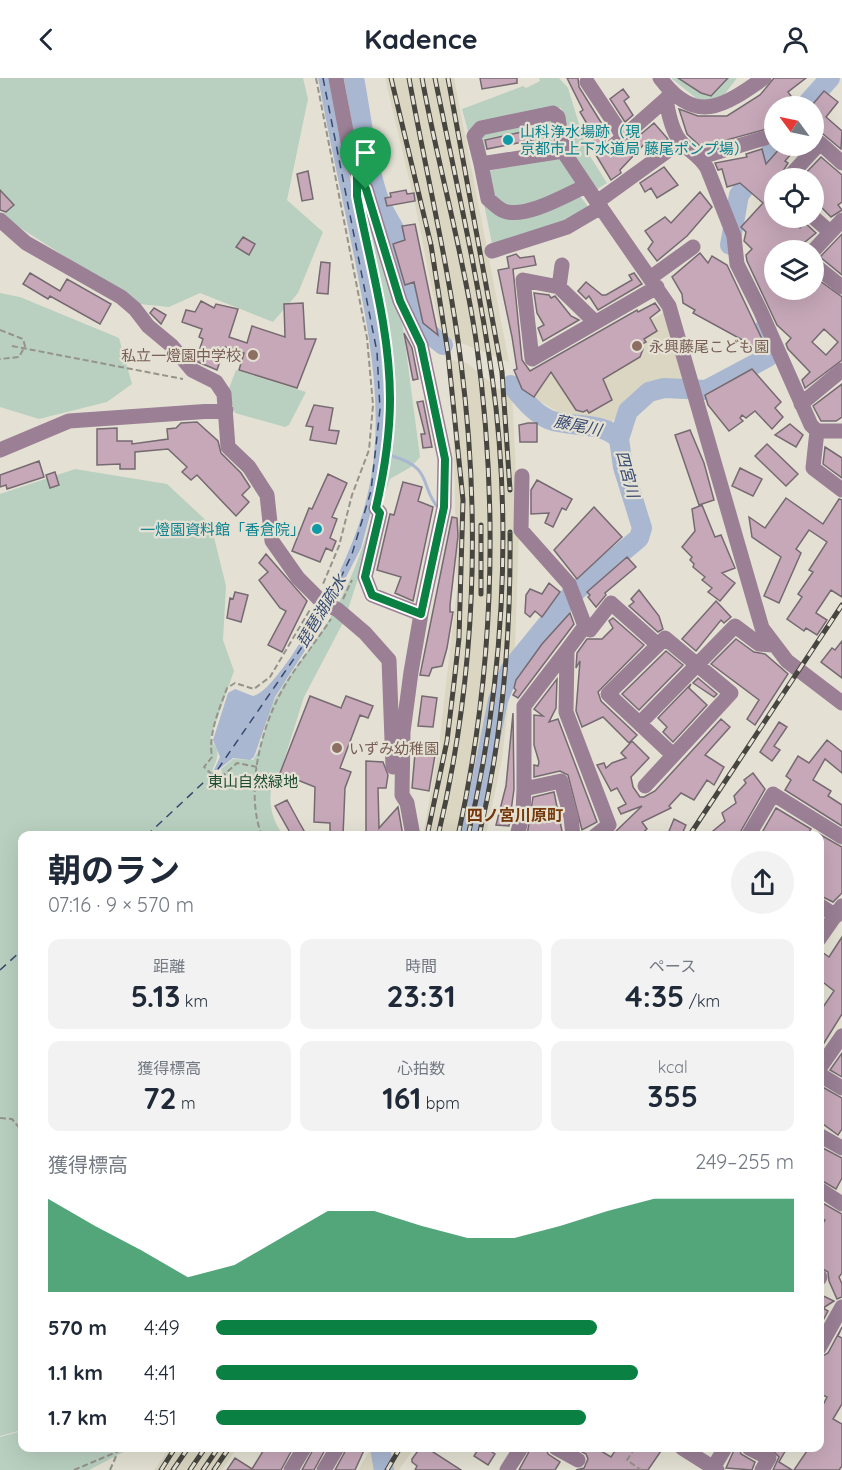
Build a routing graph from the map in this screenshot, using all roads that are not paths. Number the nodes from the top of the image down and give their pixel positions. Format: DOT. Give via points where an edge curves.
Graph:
graph roads {
  1 [pos="336,78"];
  2 [pos="660,78"];
  3 [pos="764,78"];
  4 [pos="587,82"];
  5 [pos="668,96"];
  6 [pos="764,138"];
  7 [pos="680,142"];
  8 [pos="563,151"];
  9 [pos="701,157"];
  10 [pos="842,163"];
  11 [pos="481,164"];
  12 [pos="797,168"];
  13 [pos="586,186"];
  14 [pos="599,204"];
  15 [pos="0,220"];
  16 [pos="842,220"];
  17 [pos="824,227"];
  18 [pos="830,232"];
  19 [pos="823,240"];
  20 [pos="693,247"];
  21 [pos="492,251"];
  22 [pos="562,265"];
  23 [pos="824,273"];
  24 [pos="654,282"];
  25 [pos="559,287"];
  26 [pos="842,287"];
  27 [pos="595,322"];
  28 [pos="842,370"];
  29 [pos="801,404"];
  30 [pos="226,410"];
  31 [pos="817,431"];
  32 [pos="842,431"];
  33 [pos="0,450"];
  34 [pos="522,476"];
  35 [pos="842,490"];
  36 [pos="376,508"];
  37 [pos="421,614"];
  38 [pos="585,626"];
  39 [pos="658,645"];
  40 [pos="773,645"];
  41 [pos="567,650"];
  42 [pos="698,664"];
  43 [pos="842,703"];
  44 [pos="640,723"];
  45 [pos="673,755"];
  46 [pos="645,786"];
  47 [pos="524,789"];
  48 [pos="402,795"];
  49 [pos="412,831"];
  50 [pos="518,831"];
  51 [pos="572,831"];
  52 [pos="601,831"];
  53 [pos="751,831"];
  54 [pos="842,837"];
  55 [pos="824,906"];
  56 [pos="839,911"];
  57 [pos="824,932"];
  58 [pos="842,1036"];
  59 [pos="824,1062"];
  60 [pos="824,1077"];
  61 [pos="842,1088"];
  62 [pos="824,1138"];
  63 [pos="842,1148"];
  64 [pos="824,1192"];
  65 [pos="841,1202"];
  66 [pos="842,1307"];
  67 [pos="824,1339"];
  68 [pos="302,1452"];
  69 [pos="335,1452"];
  70 [pos="518,1452"];
  71 [pos="563,1452"];
  72 [pos="688,1452"];
  73 [pos="722,1452"];
  74 [pos="757,1452"];
  75 [pos="578,1460"];
  76 [pos="712,1468"];
  77 [pos="291,1470"];
  78 [pos="324,1470"];
  79 [pos="507,1470"];
  80 [pos="762,1470"];
  1 -- 37 [label="street" via="352,163 366,189 400,301 421,345 445,459 444,507"];
  2 -- 5 [label="street"];
  3 -- 5 [label="street" via="723,105 703,107"];
  4 -- 5 [label="street" via="618,140"];
  5 -- 7 [label="street"];
  6 -- 9 [label="street"];
  7 -- 9 [label="street"];
  7 -- 14 [label="street"];
  8 -- 11 [label="street"];
  8 -- 11 [label="street" via="558,117 553,113 481,128 474,136"];
  8 -- 13 [label="street"];
  9 -- 29 [label="street" via="733,233 737,264"];
  10 -- 12 [label="street" via="820,143"];
  11 -- 13 [label="street" via="488,199 503,211 543,206"];
  13 -- 14 [label="street"];
  14 -- 21 [label="street" via="567,227"];
  14 -- 24 [label="street"];
  15 -- 30 [label="street" via="26,243 128,303 196,372 216,382 224,394"];
  16 -- 18 [label="street"];
  17 -- 18 [label="street"];
  18 -- 19 [label="street"];
  20 -- 24 [label="street"];
  22 -- 25 [label="street"];
  23 -- 26 [label="street"];
  24 -- 27 [label="street"];
  24 -- 40 [label="street" via="669,306 762,627"];
  25 -- 27 [label="street"];
  25 -- 27 [label="street" via="523,280 532,359"];
  28 -- 29 [label="street"];
  29 -- 31 [label="street"];
  30 -- 33 [label="street" via="69,421"];
  30 -- 48 [label="street" via="228,447 249,467 267,495 272,541 298,578 365,633 390,660 394,785"];
  31 -- 32 [label="street"];
  31 -- 35 [label="street" via="813,468"];
  34 -- 38 [label="street" via="521,530 569,584"];
  36 -- 37 [label="street" via="380,513 365,577 372,595"];
  37 -- 48 [label="street" via="404,732"];
  38 -- 39 [label="street" via="590,630 611,603"];
  38 -- 41 [label="street"];
  39 -- 42 [label="street" via="664,638"];
  39 -- 44 [label="street" via="608,694"];
  40 -- 42 [label="street" via="759,644 735,626"];
  40 -- 43 [label="street" via="787,661"];
  41 -- 47 [label="street" via="524,706"];
  41 -- 52 [label="street" via="566,712 609,825"];
  42 -- 44 [label="street"];
  42 -- 45 [label="street" via="731,693"];
  44 -- 45 [label="street"];
  45 -- 46 [label="street"];
  47 -- 50 [label="street"];
  47 -- 51 [label="street" via="561,781"];
  48 -- 49 [label="street"];
  53 -- 54 [label="street" via="774,794"];
  55 -- 56 [label="street"];
  56 -- 57 [label="street"];
  58 -- 59 [label="street"];
  60 -- 61 [label="street"];
  62 -- 63 [label="street"];
  64 -- 65 [label="street"];
  66 -- 67 [label="street"];
  68 -- 77 [label="street"];
  69 -- 78 [label="street"];
  70 -- 79 [label="street"];
  71 -- 75 [label="street"];
  72 -- 76 [label="street"];
  73 -- 76 [label="street"];
  74 -- 80 [label="street" via="769,1458"];
}
